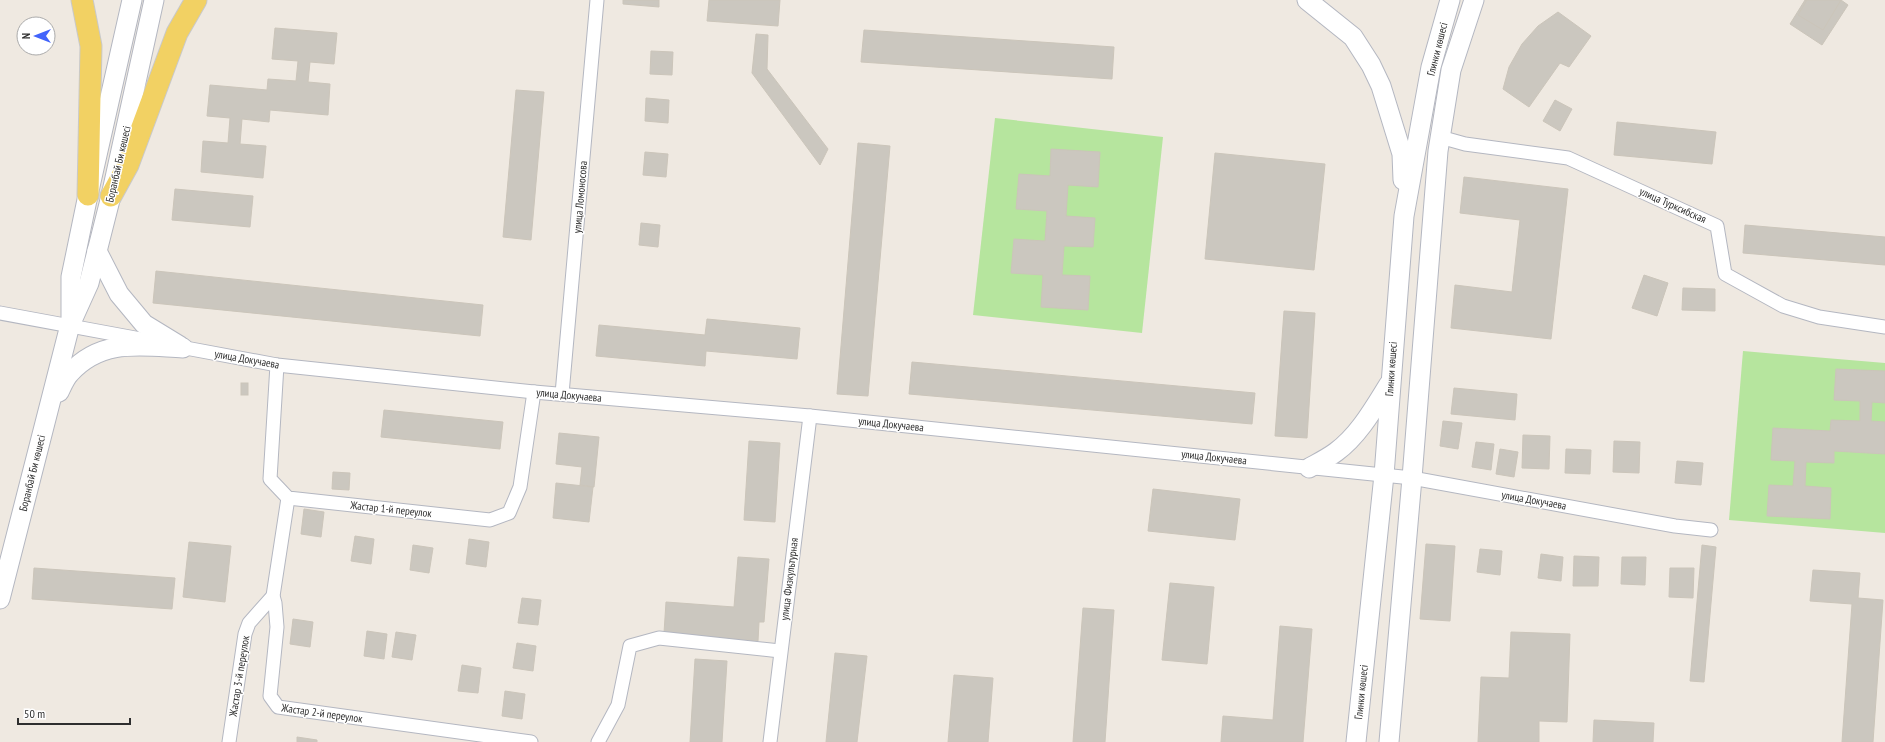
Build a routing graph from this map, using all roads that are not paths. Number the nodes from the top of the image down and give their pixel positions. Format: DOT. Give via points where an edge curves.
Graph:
graph roads {
  1 [pos="82,0"];
  2 [pos="132,0"];
  3 [pos="154,0"];
  4 [pos="196,0"];
  5 [pos="597,0"];
  6 [pos="1307,0"];
  7 [pos="1450,0"];
  8 [pos="1474,0"];
  9 [pos="1440,137"];
  10 [pos="88,195"];
  11 [pos="111,196"];
  12 [pos="1404,216"];
  13 [pos="97,250"];
  14 [pos="0,313"];
  15 [pos="70,325"];
  16 [pos="1885,327"];
  17 [pos="183,348"];
  18 [pos="277,365"];
  19 [pos="1390,381"];
  20 [pos="534,392"];
  21 [pos="562,394"];
  22 [pos="48,410"];
  23 [pos="810,416"];
  24 [pos="1309,468"];
  25 [pos="1384,475"];
  26 [pos="1412,478"];
  27 [pos="288,498"];
  28 [pos="1711,530"];
  29 [pos="272,596"];
  30 [pos="0,599"];
  31 [pos="780,651"];
  32 [pos="229,742"];
  33 [pos="531,742"];
  34 [pos="598,742"];
  35 [pos="770,742"];
  36 [pos="1356,742"];
  37 [pos="1389,742"];
  1 -- 10 [label="main road" via="91,46"];
  2 -- 10 [label="main road, Боранбай Би көшесі"];
  3 -- 11 [label="main road, Боранбай Би көшесі"];
  4 -- 11 [label="main road" via="177,33 128,165"];
  5 -- 21 [label="street, улица Ломоносова"];
  6 -- 12 [label="main road" via="1353,37 1381,86 1402,154"];
  7 -- 12 [label="main road, Глинки көшесі" via="1432,67"];
  8 -- 9 [label="main road, Глинки көшесі" via="1451,70"];
  9 -- 16 [label="street, улица Турксибская" via="1465,144 1568,158 1718,226 1725,274 1783,306 1819,317"];
  9 -- 26 [label="main road, Глинки көшесі"];
  10 -- 15 [label="main road, Боранбай Би көшесі" via="71,277"];
  11 -- 13 [label="main road, Боранбай Би көшесі"];
  12 -- 19 [label="main road, Глинки көшесі"];
  13 -- 15 [label="main road, Боранбай Би көшесі" via="89,283"];
  13 -- 17 [label="main road" via="119,294 144,324"];
  14 -- 15 [label="street, улица Докучаева"];
  15 -- 17 [label="street, улица Докучаева"];
  15 -- 22 [label="main road, Боранбай Би көшесі"];
  17 -- 18 [label="street, улица Докучаева"];
  17 -- 22 [label="main road" via="130,345 110,348 89,357 69,374"];
  18 -- 20 [label="street, улица Докучаева"];
  18 -- 27 [label="street" via="270,479"];
  19 -- 24 [label="main road" via="1356,433 1336,452"];
  19 -- 25 [label="main road, Глинки көшесі"];
  20 -- 21 [label="street, улица Докучаева"];
  20 -- 27 [label="street, Жастар 1-й переулок" via="520,486 509,513 503,516 490,520"];
  21 -- 23 [label="street, улица Докучаева"];
  22 -- 30 [label="main road, Боранбай Би көшесі"];
  23 -- 24 [label="street, улица Докучаева"];
  23 -- 31 [label="street, улица Физкультурная"];
  24 -- 25 [label="street, улица Докучаева"];
  25 -- 26 [label="street, улица Докучаева"];
  25 -- 36 [label="main road, Глинки көшесі"];
  26 -- 28 [label="street, улица Докучаева" via="1675,526"];
  26 -- 37 [label="main road, Глинки көшесі"];
  27 -- 29 [label="street, Жастар 2-й переулок"];
  29 -- 32 [label="street, Жастар 3-й переулок" via="249,623 245,634"];
  29 -- 33 [label="street, Жастар 2-й переулок" via="277,628 270,696 278,707"];
  31 -- 34 [label="street" via="659,638 630,646 618,706"];
  31 -- 35 [label="street, улица Физкультурная"];
}
